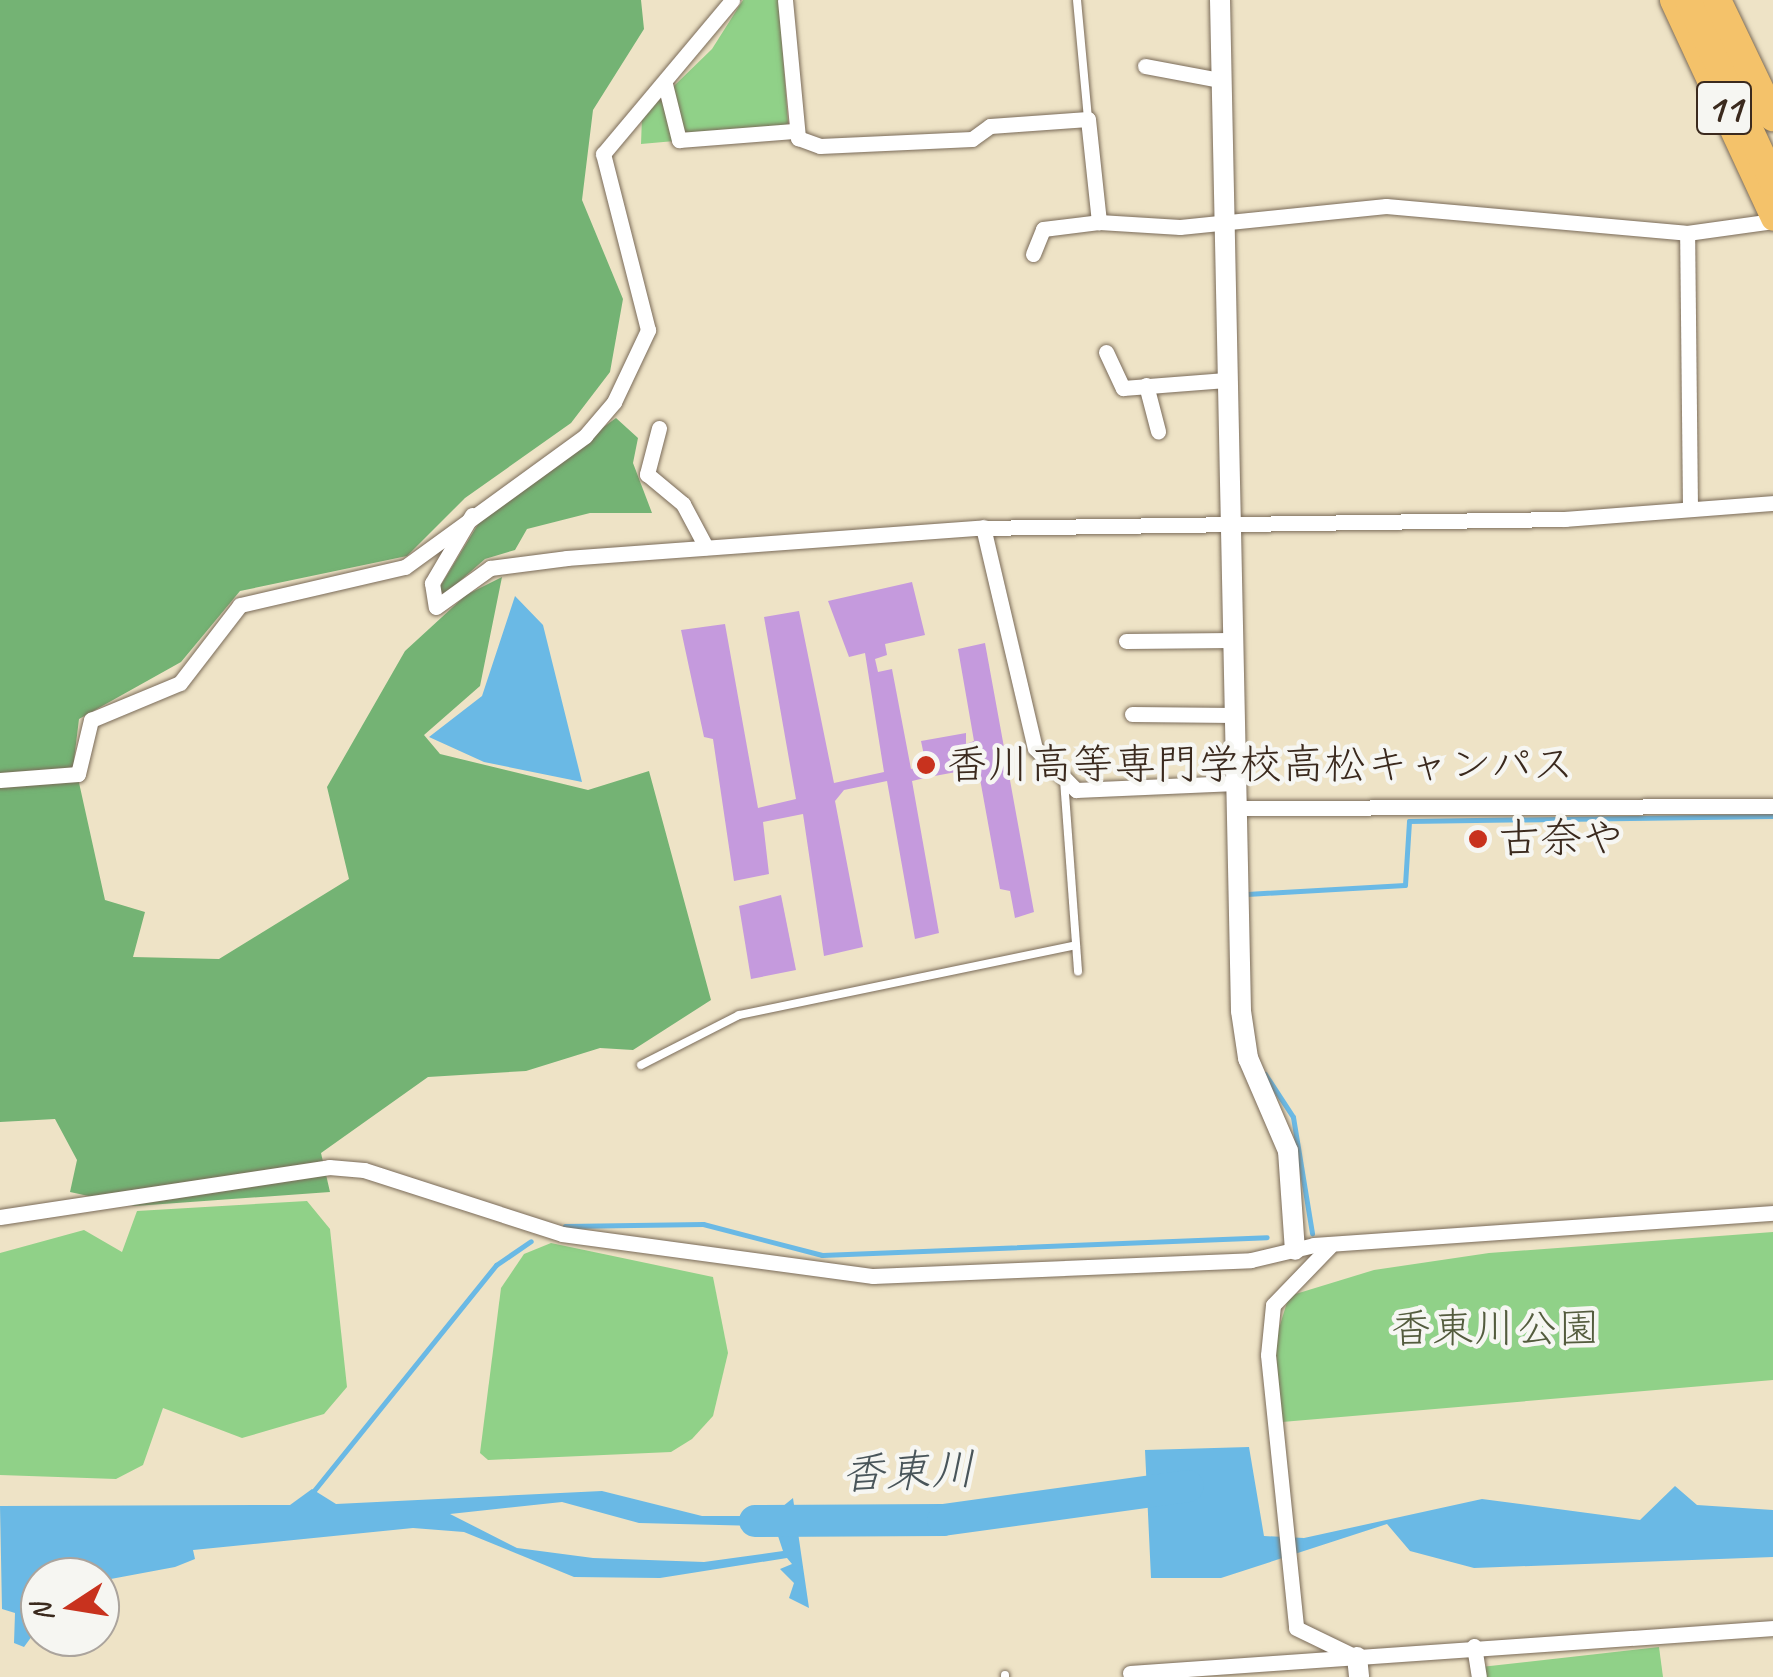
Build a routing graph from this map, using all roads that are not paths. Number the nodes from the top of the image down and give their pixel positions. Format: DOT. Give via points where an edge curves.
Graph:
graph roads {
  1 [pos="732,0"];
  2 [pos="786,0"];
  3 [pos="1077,0"];
  4 [pos="1220,0"];
  5 [pos="1672,0"];
  6 [pos="1689,0"];
  7 [pos="1717,0"];
  8 [pos="1731,0"];
  9 [pos="1145,66"];
  10 [pos="1220,80"];
  11 [pos="665,84"];
  12 [pos="1773,86"];
  13 [pos="1773,116"];
  14 [pos="1088,119"];
  15 [pos="794,131"];
  16 [pos="1773,181"];
  17 [pos="1223,219"];
  18 [pos="1773,220"];
  19 [pos="1099,222"];
  20 [pos="1686,233"];
  21 [pos="1032,254"];
  22 [pos="1106,352"];
  23 [pos="1226,380"];
  24 [pos="1146,385"];
  25 [pos="659,428"];
  26 [pos="1158,432"];
  27 [pos="1773,503"];
  28 [pos="1690,508"];
  29 [pos="472,515"];
  30 [pos="1228,527"];
  31 [pos="983,528"];
  32 [pos="706,547"];
  33 [pos="1232,640"];
  34 [pos="1126,641"];
  35 [pos="1132,714"];
  36 [pos="1234,715"];
  37 [pos="1064,778"];
  38 [pos="0,780"];
  39 [pos="1236,783"];
  40 [pos="1773,806"];
  41 [pos="1237,808"];
  42 [pos="1076,944"];
  43 [pos="1078,970"];
  44 [pos="641,1064"];
  45 [pos="1773,1213"];
  46 [pos="0,1217"];
  47 [pos="1330,1246"];
  48 [pos="1295,1250"];
  49 [pos="1773,1628"];
  50 [pos="1474,1646"];
  51 [pos="1358,1667"];
  52 [pos="1130,1675"];
  53 [pos="1479,1677"];
  1 -- 11 [label="street"];
  2 -- 15 [label="street"];
  3 -- 14 [label="lane"];
  4 -- 10 [label="street"];
  5 -- 18 [label="highway, 11"];
  6 -- 16 [label="highway"];
  7 -- 13 [label="highway"];
  8 -- 12 [label="highway, 11"];
  9 -- 10 [label="street"];
  10 -- 17 [label="street"];
  11 -- 15 [label="street" via="680,140"];
  11 -- 29 [label="street" via="603,154 647,304 639,356 584,436"];
  14 -- 15 [label="street" via="990,126 972,138 820,146"];
  14 -- 19 [label="street"];
  17 -- 19 [label="street"];
  17 -- 20 [label="street" via="1458,207 1533,214 1552,226"];
  17 -- 23 [label="street"];
  18 -- 20 [label="street"];
  19 -- 21 [label="street" via="1043,229"];
  20 -- 28 [label="street"];
  22 -- 24 [label="street" via="1116,386"];
  23 -- 24 [label="street"];
  23 -- 30 [label="street"];
  24 -- 26 [label="street"];
  25 -- 32 [label="street" via="647,474 683,504"];
  27 -- 28 [label="street"];
  28 -- 30 [label="street"];
  29 -- 32 [label="street" via="432,583 436,607 512,562"];
  29 -- 38 [label="street" via="405,567 240,605 180,683 91,720 78,774"];
  30 -- 31 [label="street"];
  30 -- 33 [label="street"];
  31 -- 32 [label="street"];
  31 -- 37 [label="street" via="1035,748"];
  33 -- 34 [label="street"];
  33 -- 36 [label="street"];
  35 -- 36 [label="street"];
  36 -- 39 [label="street"];
  37 -- 39 [label="street" via="1076,790"];
  37 -- 42 [label="lane"];
  39 -- 41 [label="street"];
  40 -- 41 [label="street"];
  41 -- 48 [label="street" via="1244,1035 1288,1151"];
  42 -- 43 [label="lane"];
  42 -- 44 [label="lane" via="738,1014"];
  45 -- 47 [label="street"];
  46 -- 48 [label="street" via="329,1167 364,1170 562,1234 642,1239 820,1274 1072,1270"];
  47 -- 48 [label="street"];
  47 -- 51 [label="street" via="1273,1305 1274,1435 1296,1628"];
  49 -- 50 [label="street"];
  50 -- 51 [label="street"];
  50 -- 53 [label="street"];
  51 -- 52 [label="street"];
}
